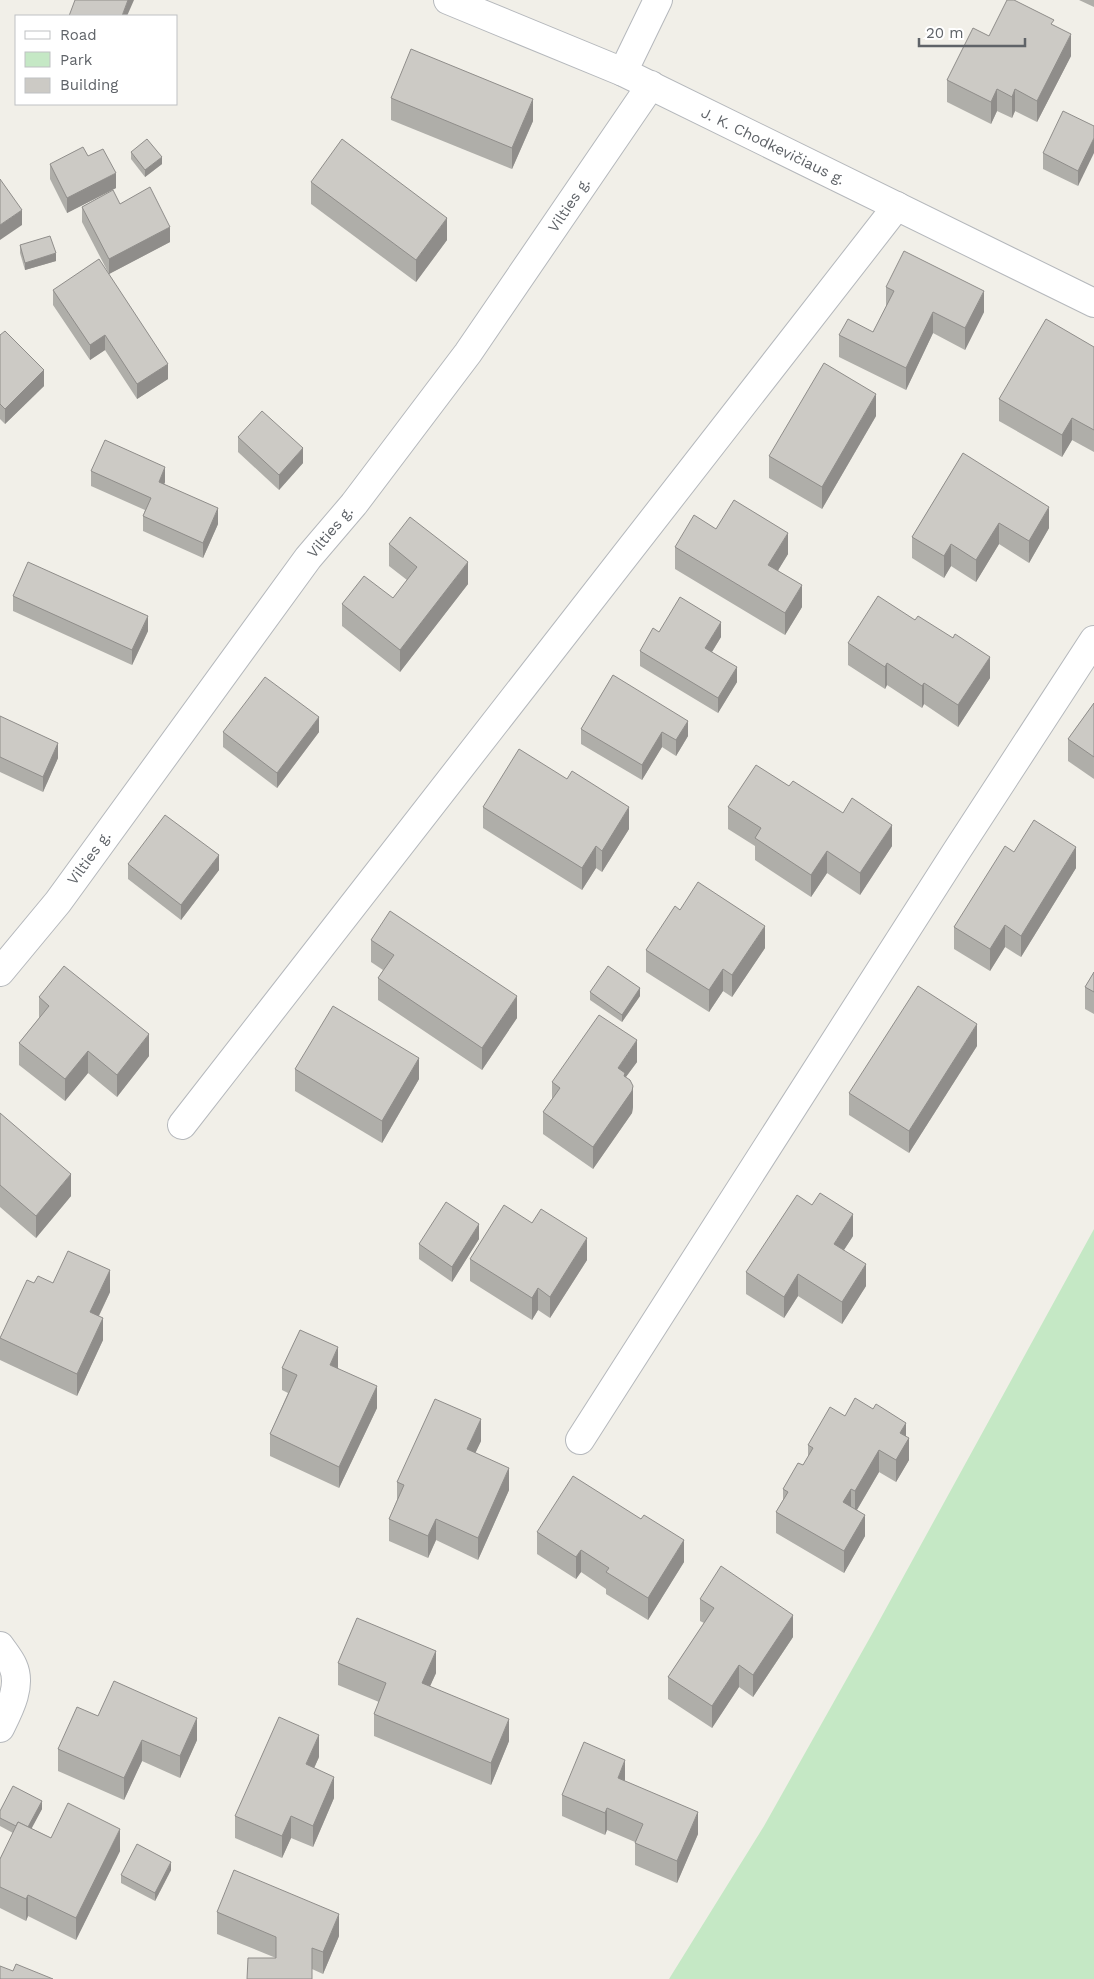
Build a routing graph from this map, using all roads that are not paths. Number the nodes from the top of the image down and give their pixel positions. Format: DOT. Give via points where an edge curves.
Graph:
graph roads {
  1 [pos="448,0"];
  2 [pos="658,0"];
  3 [pos="623,72"];
  4 [pos="651,85"];
  5 [pos="897,206"];
  6 [pos="1094,303"];
  7 [pos="1094,640"];
  8 [pos="0,972"];
  9 [pos="182,1125"];
  10 [pos="580,1440"];
  11 [pos="0,1646"];
  12 [pos="5,1717"];
  1 -- 3 [label="street, J. K. Chodkevičiaus g."];
  2 -- 3 [label="street"];
  3 -- 4 [label="street, J. K. Chodkevičiaus g."];
  4 -- 5 [label="street, J. K. Chodkevičiaus g."];
  4 -- 8 [label="street, Vilties g." via="468,353 354,504 308,558 58,902"];
  5 -- 6 [label="street, J. K. Chodkevičiaus g."];
  5 -- 9 [label="street"];
  7 -- 10 [label="street"];
  11 -- 12 [label="street" via="14,1668 16,1687"];
}
